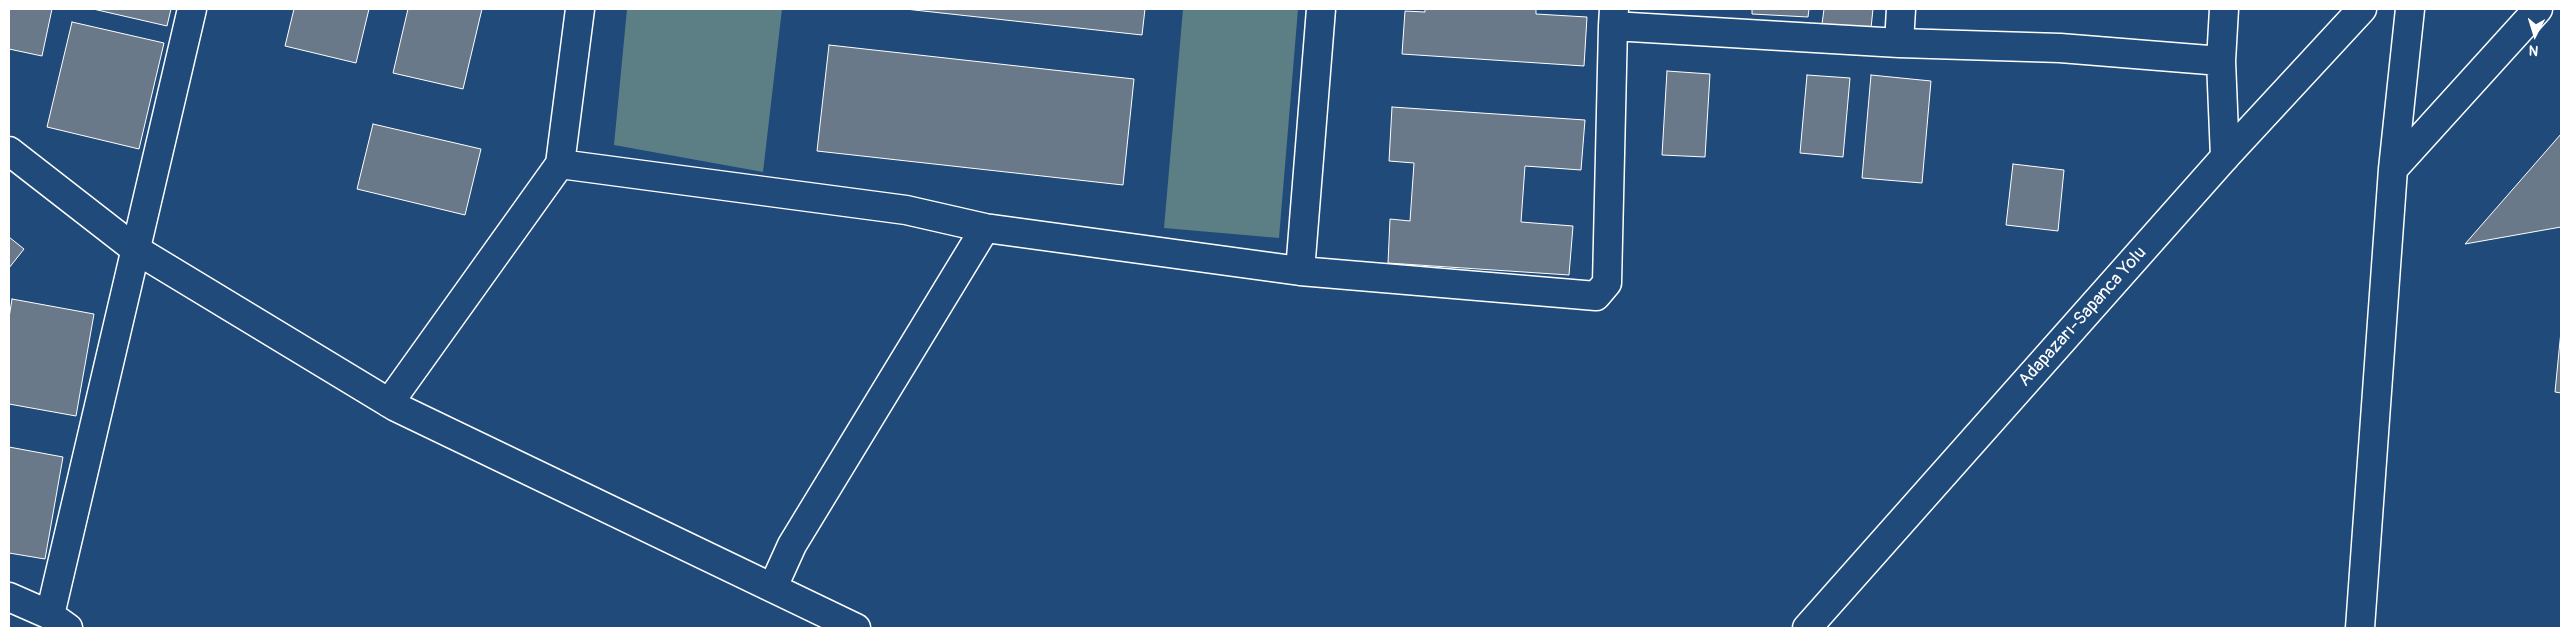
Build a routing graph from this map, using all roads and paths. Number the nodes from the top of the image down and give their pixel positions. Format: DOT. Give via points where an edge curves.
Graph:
graph roads {
  1 [pos="192,9"];
  2 [pos="580,9"];
  3 [pos="1321,9"];
  4 [pos="1901,9"];
  5 [pos="2224,9"];
  6 [pos="2362,9"];
  7 [pos="2410,9"];
  8 [pos="2538,9"];
  9 [pos="1614,17"];
  10 [pos="1898,43"];
  11 [pos="2221,61"];
  12 [pos="9,151"];
  13 [pos="2225,157"];
  14 [pos="560,164"];
  15 [pos="2393,169"];
  16 [pos="984,228"];
  17 [pos="135,249"];
  18 [pos="1300,271"];
  19 [pos="389,403"];
  20 [pos="774,587"];
  21 [pos="9,597"];
  22 [pos="59,622"];
  23 [pos="856,628"];
  24 [pos="1807,628"];
  25 [pos="2360,628"];
  1 -- 17 [label="street"];
  2 -- 14 [label="street"];
  3 -- 18 [label="street"];
  4 -- 10 [label="street"];
  5 -- 11 [label="street"];
  6 -- 13 [label="street, Adapazarı-Sapanca Yolu"];
  7 -- 15 [label="street"];
  8 -- 15 [label="street"];
  9 -- 10 [label="street"];
  9 -- 18 [label="street" via="1607,283 1596,296"];
  10 -- 11 [label="street" via="2060,48"];
  11 -- 13 [label="street"];
  12 -- 17 [label="street"];
  13 -- 24 [label="street, Adapazarı-Sapanca Yolu"];
  14 -- 16 [label="street" via="906,210"];
  14 -- 19 [label="street"];
  15 -- 25 [label="street"];
  16 -- 18 [label="street"];
  16 -- 20 [label="street" via="792,545"];
  17 -- 19 [label="street"];
  17 -- 22 [label="street"];
  19 -- 20 [label="street"];
  20 -- 23 [label="street"];
  21 -- 22 [label="street"];
}
